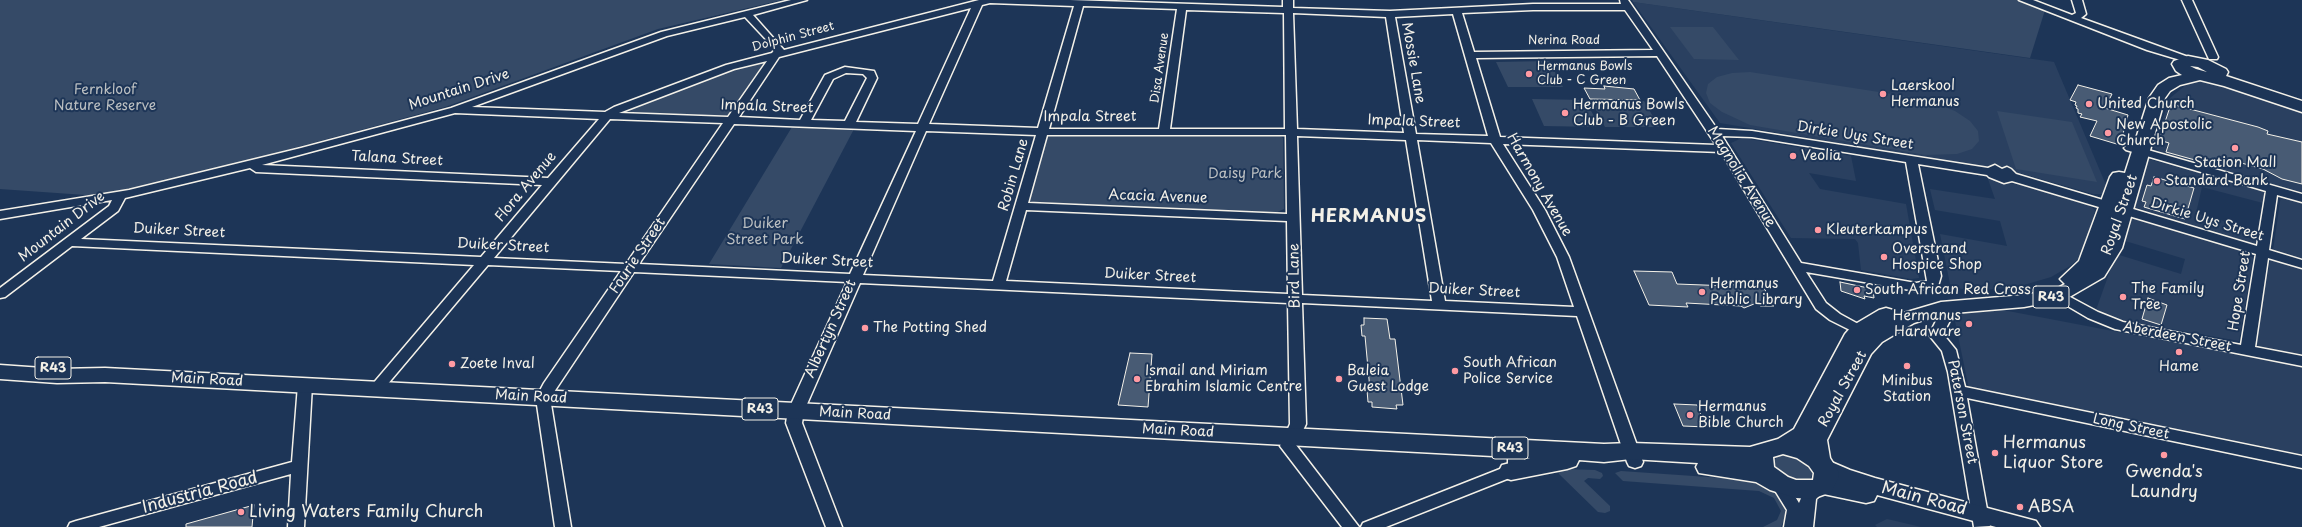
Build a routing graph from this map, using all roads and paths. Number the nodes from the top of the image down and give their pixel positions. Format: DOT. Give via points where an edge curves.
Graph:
graph roads {
  1 [pos="802,0"];
  2 [pos="2024,0"];
  3 [pos="2077,0"];
  4 [pos="2187,0"];
  5 [pos="987,1"];
  6 [pos="1027,1"];
  7 [pos="1079,4"];
  8 [pos="1625,4"];
  9 [pos="1288,6"];
  10 [pos="1182,8"];
  11 [pos="1457,11"];
  12 [pos="746,13"];
  13 [pos="1390,14"];
  14 [pos="2074,18"];
  15 [pos="2150,48"];
  16 [pos="1659,53"];
  17 [pos="776,54"];
  18 [pos="1470,55"];
  19 [pos="2212,57"];
  20 [pos="2198,70"];
  21 [pos="2302,104"];
  22 [pos="2302,107"];
  23 [pos="456,110"];
  24 [pos="607,116"];
  25 [pos="731,121"];
  26 [pos="803,124"];
  27 [pos="848,126"];
  28 [pos="921,128"];
  29 [pos="1042,132"];
  30 [pos="1164,132"];
  31 [pos="1291,132"];
  32 [pos="1714,132"];
  33 [pos="1411,137"];
  34 [pos="1495,140"];
  35 [pos="1724,149"];
  36 [pos="2136,149"];
  37 [pos="1911,160"];
  38 [pos="2190,165"];
  39 [pos="242,167"];
  40 [pos="551,182"];
  41 [pos="2272,190"];
  42 [pos="2302,194"];
  43 [pos="121,195"];
  44 [pos="2302,198"];
  45 [pos="1021,206"];
  46 [pos="2115,208"];
  47 [pos="0,215"];
  48 [pos="1294,218"];
  49 [pos="69,242"];
  50 [pos="2263,253"];
  51 [pos="484,261"];
  52 [pos="2302,264"];
  53 [pos="1797,266"];
  54 [pos="630,268"];
  55 [pos="854,278"];
  56 [pos="998,285"];
  57 [pos="0,294"];
  58 [pos="2059,295"];
  59 [pos="1295,299"];
  60 [pos="1439,305"];
  61 [pos="1950,307"];
  62 [pos="1583,312"];
  63 [pos="1867,334"];
  64 [pos="2247,350"];
  65 [pos="2302,361"];
  66 [pos="0,365"];
  67 [pos="0,372"];
  68 [pos="105,375"];
  69 [pos="305,385"];
  70 [pos="376,389"];
  71 [pos="1959,391"];
  72 [pos="544,398"];
  73 [pos="796,411"];
  74 [pos="1292,437"];
  75 [pos="1774,448"];
  76 [pos="1633,457"];
  77 [pos="1511,459"];
  78 [pos="2302,462"];
  79 [pos="300,466"];
  80 [pos="1820,475"];
  81 [pos="1777,482"];
  82 [pos="1983,522"];
  83 [pos="76,527"];
  84 [pos="296,527"];
  85 [pos="563,527"];
  86 [pos="834,527"];
  87 [pos="1351,527"];
  88 [pos="1369,527"];
  89 [pos="1792,527"];
  90 [pos="1805,527"];
  91 [pos="2028,527"];
  1 -- 12 [label="street, Mountain Drive"];
  2 -- 14 [label="street"];
  3 -- 14 [label="street" via="2081,14"];
  4 -- 19 [label="street"];
  5 -- 6 [label="street, Dolphin Street"];
  5 -- 17 [label="street, Dolphin Street"];
  5 -- 28 [label="street, Albertyn Street"];
  6 -- 7 [label="street, Dolphin Street"];
  7 -- 10 [label="street, Dolphin Street"];
  7 -- 29 [label="street, Robin Lane"];
  8 -- 11 [label="street, Dolphin Street"];
  8 -- 16 [label="street, Magnolia Avenue"];
  9 -- 10 [label="street, Dolphin Street"];
  9 -- 13 [label="street, Dolphin Street"];
  9 -- 31 [label="street, Bird Lane"];
  10 -- 30 [label="street, Disa Avenue"];
  11 -- 13 [label="street, Dolphin Street"];
  11 -- 18 [label="street, Harmony Avenue"];
  12 -- 17 [label="street" via="780,49"];
  12 -- 23 [label="street, Mountain Drive" via="664,34"];
  13 -- 33 [label="street, Mossie Lane"];
  14 -- 15 [label="street"];
  15 -- 20 [label="street"];
  15 -- 20 [label="street"];
  16 -- 18 [label="street, Nerina Road"];
  16 -- 32 [label="street, Magnolia Avenue"];
  17 -- 24 [label="street, Dolphin Street" via="684,84 618,109"];
  17 -- 25 [label="street, Fourie Street"];
  18 -- 34 [label="street, Harmony Avenue"];
  20 -- 21 [label="main road" via="2232,79"];
  20 -- 22 [label="main road, R43"];
  20 -- 36 [label="main road, Royal Street / R43" via="2175,81 2160,93"];
  23 -- 24 [label="street, Impala Street"];
  23 -- 39 [label="street, Mountain Drive"];
  24 -- 25 [label="street, Impala Street"];
  24 -- 40 [label="street, Flora Avenue"];
  25 -- 26 [label="street, Impala Street"];
  25 -- 54 [label="street, Fourie Street"];
  26 -- 27 [label="street, Impala Street"];
  26 -- 27 [label="street" via="829,77 845,70 864,70 872,78"];
  27 -- 28 [label="street, Impala Street"];
  28 -- 29 [label="street, Impala Street"];
  28 -- 55 [label="street, Albertyn Street"];
  29 -- 30 [label="street, Impala Street"];
  29 -- 45 [label="street, Robin Lane"];
  30 -- 31 [label="street, Impala Street"];
  31 -- 33 [label="street, Impala Street"];
  31 -- 48 [label="street, Bird Lane"];
  32 -- 35 [label="street, Magnolia Avenue"];
  32 -- 37 [label="street, Dirkie Uys Street" via="1752,134"];
  33 -- 34 [label="street, Impala Street"];
  33 -- 60 [label="street, Mossie Lane"];
  34 -- 35 [label="street, Impala Street"];
  34 -- 62 [label="street, Harmony Avenue" via="1543,216 1563,256"];
  35 -- 53 [label="street, Magnolia Avenue"];
  36 -- 38 [label="street"];
  36 -- 46 [label="main road, Royal Street / R43"];
  37 -- 46 [label="street, Dirkie Uys Street" via="1991,172 2004,179 2012,177"];
  37 -- 53 [label="street" via="1934,276 1933,283 1916,287"];
  38 -- 41 [label="street"];
  38 -- 42 [label="street"];
  39 -- 40 [label="street, Talana Street"];
  39 -- 43 [label="street, Mountain Drive"];
  40 -- 51 [label="street, Flora Avenue"];
  41 -- 44 [label="street"];
  41 -- 50 [label="street, Hope Street"];
  43 -- 47 [label="street, Mountain Drive"];
  43 -- 49 [label="street, Mountain Drive" via="114,208"];
  45 -- 48 [label="street, Acacia Avenue"];
  45 -- 56 [label="street, Robin Lane"];
  46 -- 50 [label="street, Dirkie Uys Street"];
  46 -- 58 [label="main road, Royal Street / R43" via="2112,248 2102,266 2090,278"];
  46 -- 63 [label="main road, Royal Street / R43" via="2088,263 2068,280 2048,289 2018,296 1945,299 1917,304 1891,312"];
  48 -- 59 [label="street, Bird Lane"];
  49 -- 51 [label="street, Duiker Street"];
  49 -- 57 [label="street, Mountain Drive"];
  50 -- 52 [label="street, Dirkie Uys Street"];
  50 -- 64 [label="street, Hope Street"];
  51 -- 54 [label="street, Duiker Street"];
  51 -- 70 [label="street, Flora Avenue"];
  53 -- 63 [label="street, Magnolia Avenue" via="1823,309"];
  54 -- 55 [label="street, Duiker Street"];
  54 -- 72 [label="street, Fourie Street" via="549,386"];
  55 -- 56 [label="street, Duiker Street"];
  55 -- 73 [label="street, Albertyn Street"];
  56 -- 59 [label="street, Duiker Street"];
  58 -- 61 [label="main road, Royal Street / R43" via="2024,301"];
  58 -- 64 [label="street, Aberdeen Street" via="2093,315 2116,324"];
  59 -- 60 [label="street, Duiker Street"];
  59 -- 74 [label="street, Bird Lane" via="1298,424"];
  60 -- 62 [label="street, Duiker Street"];
  61 -- 63 [label="main road, Royal Street / R43" via="1907,318"];
  61 -- 71 [label="street, Paterson Street" via="1936,335 1949,350"];
  62 -- 76 [label="street, Harmony Avenue"];
  63 -- 75 [label="main road, Royal Street / R43" via="1843,353 1802,434 1795,441"];
  63 -- 80 [label="main road, Royal Street / R43" via="1862,351 1815,440"];
  64 -- 65 [label="street, Aberdeen Street"];
  66 -- 68 [label="main road, Main Road / R43" via="66,369"];
  67 -- 68 [label="main road, Main Road / R43" via="56,376"];
  68 -- 69 [label="main road, Main Road / R43"];
  69 -- 70 [label="main road, Main Road / R43"];
  69 -- 79 [label="street"];
  70 -- 72 [label="main road, Main Road / R43"];
  71 -- 78 [label="street, Long Street"];
  71 -- 82 [label="street, Paterson Street"];
  72 -- 73 [label="main road, Main Road / R43"];
  72 -- 85 [label="street"];
  73 -- 74 [label="main road, Main Road / R43"];
  73 -- 86 [label="street, Albertyn Street" via="794,423"];
  74 -- 77 [label="main road, Main Road / R43"];
  74 -- 87 [label="street, Bird Lane" via="1288,446 1290,452"];
  75 -- 76 [label="main road, Main Road / R43" via="1736,456"];
  75 -- 80 [label="main road, Main Road / R43" via="1805,452"];
  75 -- 81 [label="main road" via="1761,456 1760,464"];
  76 -- 77 [label="main road" via="1557,461"];
  76 -- 77 [label="main road, Main Road / R43" via="1604,453"];
  76 -- 81 [label="main road, Main Road / R43" via="1762,474"];
  77 -- 88 [label="street"];
  79 -- 83 [label="street, Industria Road"];
  79 -- 84 [label="street"];
  80 -- 81 [label="main road, Main Road / R43" via="1804,490"];
  80 -- 82 [label="main road, Main Road" via="1851,490"];
  80 -- 90 [label="street" via="1808,499"];
  81 -- 89 [label="street" via="1788,496 1794,510"];
  82 -- 91 [label="main road, Main Road"];
}
